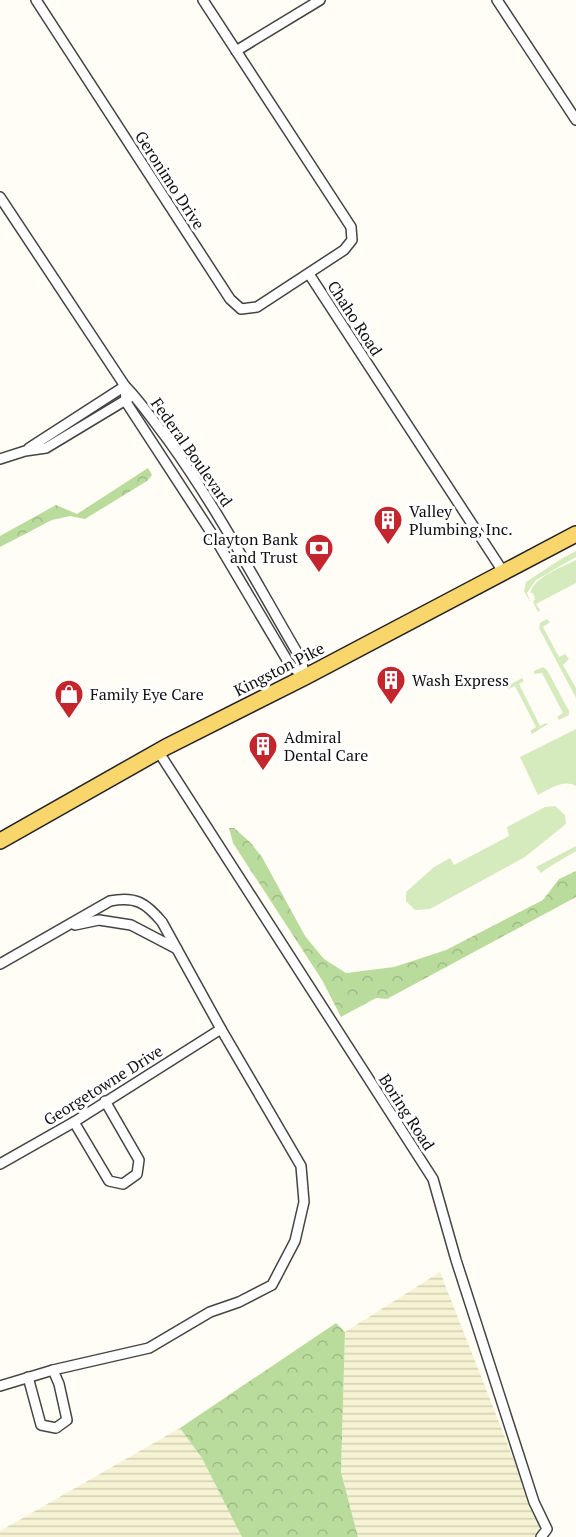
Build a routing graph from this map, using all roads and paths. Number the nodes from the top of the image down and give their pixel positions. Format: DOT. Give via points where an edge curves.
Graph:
graph roads {
  1 [pos="36,0"];
  2 [pos="203,0"];
  3 [pos="320,0"];
  4 [pos="497,0"];
  5 [pos="236,51"];
  6 [pos="576,120"];
  7 [pos="0,197"];
  8 [pos="309,274"];
  9 [pos="125,386"];
  10 [pos="130,398"];
  11 [pos="87,411"];
  12 [pos="93,420"];
  13 [pos="25,451"];
  14 [pos="0,459"];
  15 [pos="576,534"];
  16 [pos="504,573"];
  17 [pos="305,677"];
  18 [pos="158,751"];
  19 [pos="0,840"];
  20 [pos="65,927"];
  21 [pos="177,949"];
  22 [pos="0,964"];
  23 [pos="221,1029"];
  24 [pos="105,1101"];
  25 [pos="74,1122"];
  26 [pos="0,1164"];
  27 [pos="53,1370"];
  28 [pos="28,1377"];
  29 [pos="0,1386"];
  30 [pos="541,1537"];
  1 -- 8 [label="street, Geronimo Drive" via="230,299 241,309 257,307"];
  2 -- 5 [label="street, Chaho Road"];
  3 -- 5 [label="street"];
  4 -- 6 [label="street"];
  5 -- 8 [label="street, Chaho Road" via="351,227 352,240 344,250"];
  7 -- 9 [label="street, Federal Boulevard"];
  8 -- 16 [label="street, Chaho Road"];
  9 -- 10 [label="street, Federal Boulevard"];
  9 -- 11 [label="street"];
  10 -- 12 [label="street"];
  10 -- 17 [label="street, Federal Boulevard" via="290,665"];
  10 -- 17 [label="street, Federal Boulevard" via="181,458 220,519 301,659"];
  11 -- 12 [label="street"];
  11 -- 13 [label="street"];
  12 -- 13 [label="street" via="46,448"];
  13 -- 14 [label="street"];
  15 -- 16 [label="main road, Kingston Pike"];
  16 -- 17 [label="main road, Kingston Pike"];
  17 -- 18 [label="main road, Kingston Pike"];
  18 -- 19 [label="main road, Kingston Pike"];
  18 -- 30 [label="street, Boring Road" via="433,1179 534,1502 547,1529"];
  20 -- 21 [label="street" via="99,920 121,923"];
  20 -- 21 [label="street" via="110,901 131,899 150,907"];
  20 -- 22 [label="street"];
  21 -- 23 [label="street"];
  23 -- 24 [label="street, Georgetowne Drive"];
  23 -- 27 [label="street" via="301,1166 304,1202 295,1241 272,1285 210,1312 148,1348"];
  24 -- 25 [label="street, Georgetowne Drive"];
  24 -- 25 [label="street" via="139,1160 137,1174 123,1184 109,1181"];
  25 -- 26 [label="street, Georgetowne Drive"];
  27 -- 28 [label="street"];
  27 -- 28 [label="street" via="67,1420 57,1428 41,1425"];
  28 -- 29 [label="street"];
}
